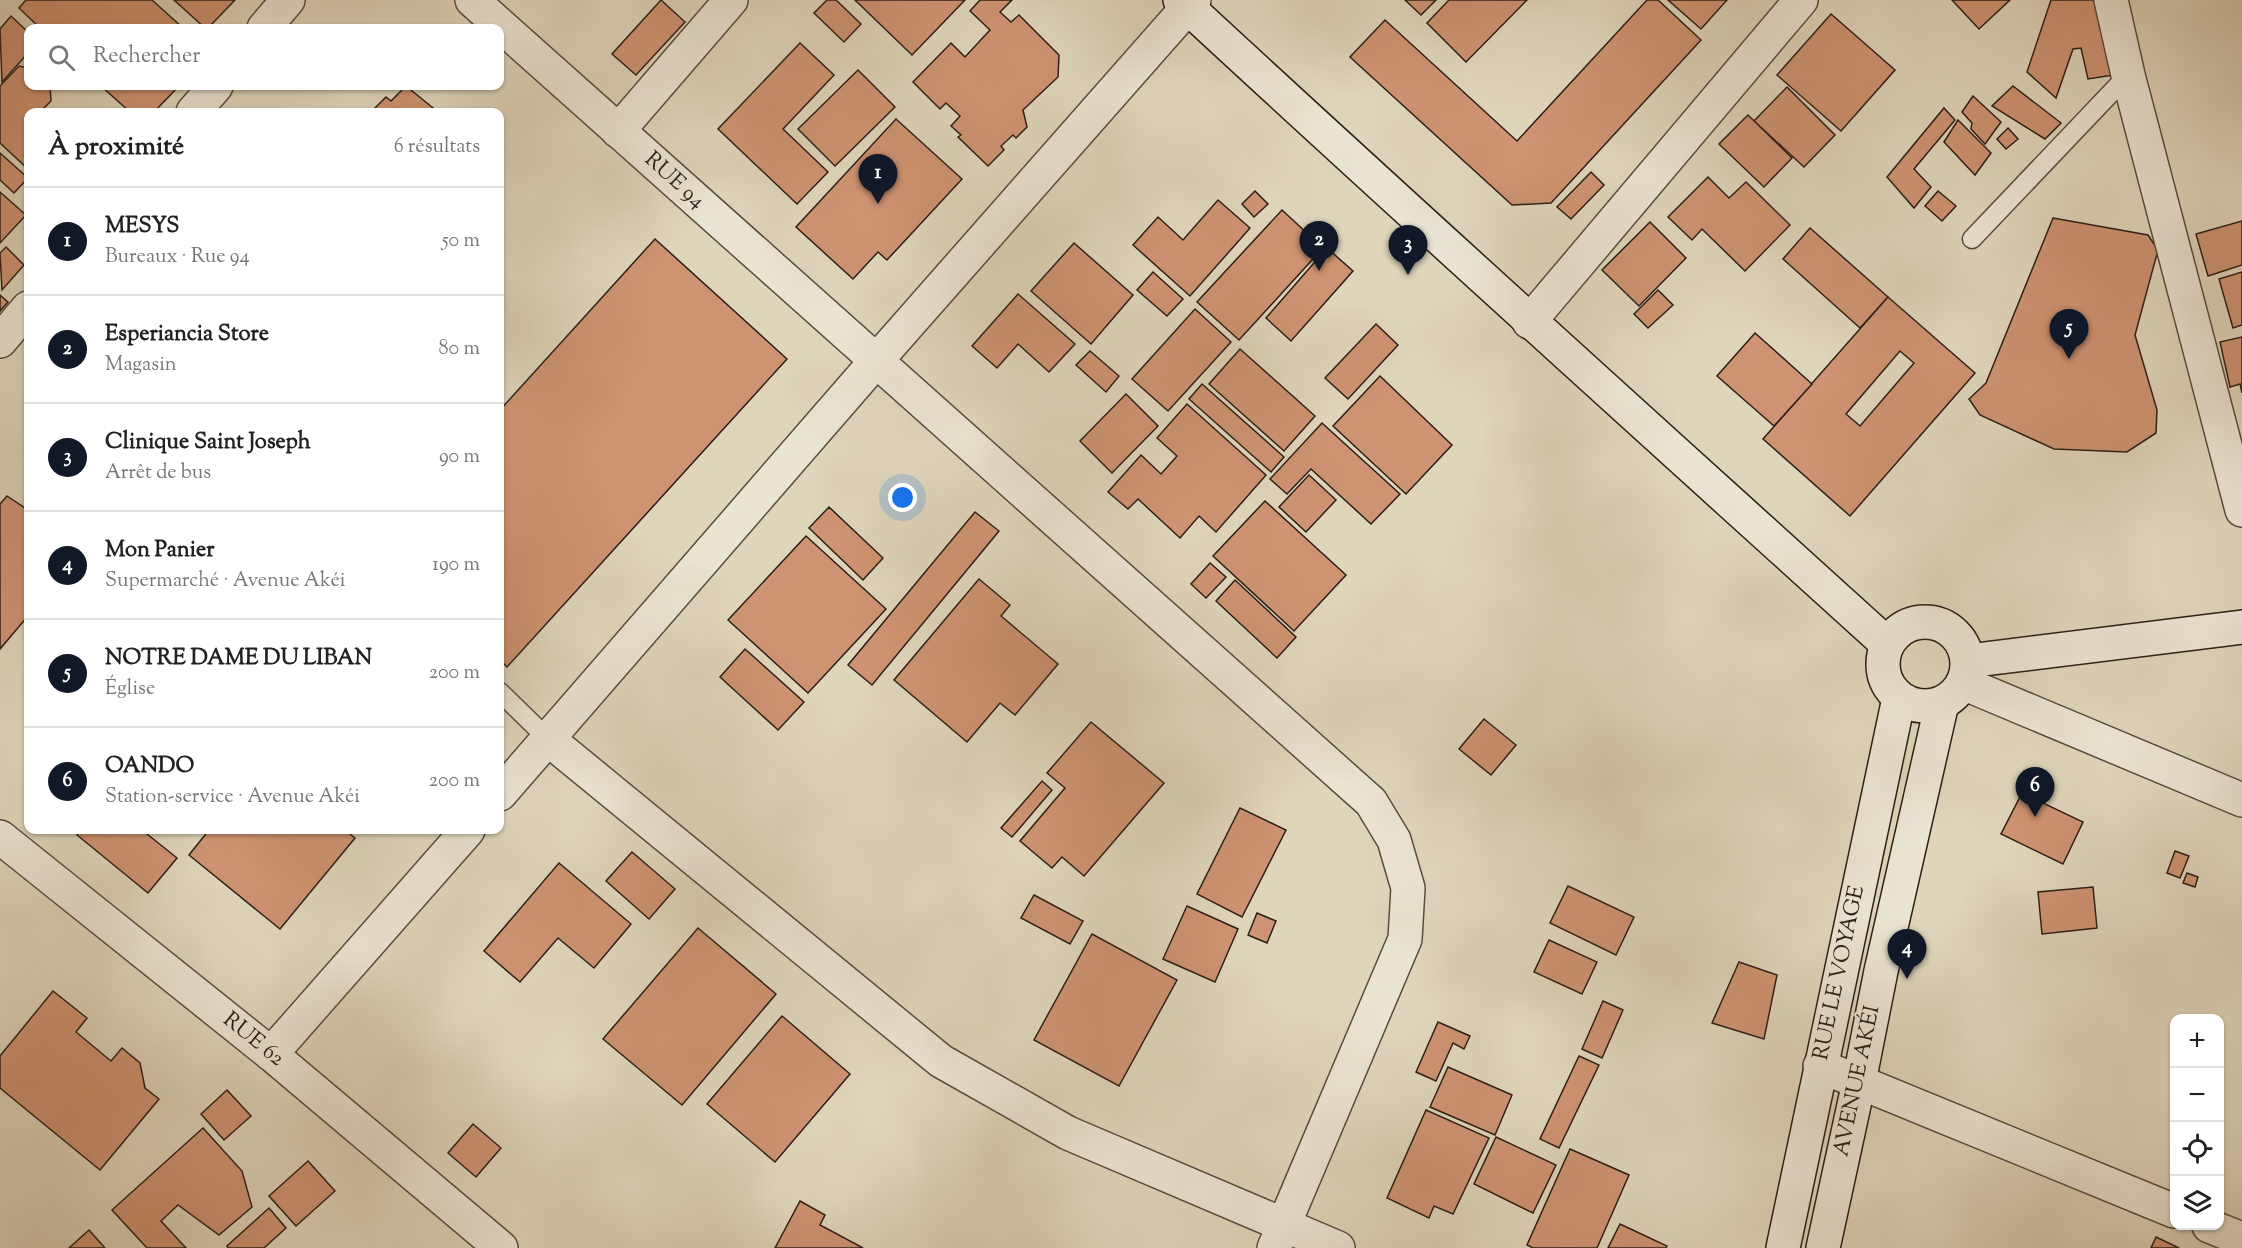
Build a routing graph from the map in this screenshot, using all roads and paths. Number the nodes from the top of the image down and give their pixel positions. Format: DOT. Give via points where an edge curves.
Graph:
graph roads {
  1 [pos="288,0"];
  2 [pos="472,0"];
  3 [pos="731,0"];
  4 [pos="1801,0"];
  5 [pos="2111,0"];
  6 [pos="1188,2"];
  7 [pos="267,24"];
  8 [pos="499,24"];
  9 [pos="504,28"];
  10 [pos="2128,75"];
  11 [pos="213,90"];
  12 [pos="197,108"];
  13 [pos="618,130"];
  14 [pos="1972,239"];
  15 [pos="24,313"];
  16 [pos="1529,321"];
  17 [pos="0,341"];
  18 [pos="876,361"];
  19 [pos="2242,510"];
  20 [pos="2242,627"];
  21 [pos="1887,644"];
  22 [pos="1958,683"];
  23 [pos="504,696"];
  24 [pos="1899,698"];
  25 [pos="548,739"];
  26 [pos="504,789"];
  27 [pos="2242,800"];
  28 [pos="464,834"];
  29 [pos="0,837"];
  30 [pos="271,1053"];
  31 [pos="1820,1066"];
  32 [pos="1859,1082"];
  33 [pos="2170,1209"];
  34 [pos="2219,1230"];
  35 [pos="1279,1237"];
  36 [pos="2242,1239"];
  37 [pos="501,1248"];
  38 [pos="1338,1248"];
  39 [pos="1783,1248"];
  40 [pos="1822,1248"];
  1 -- 7 [label="street"];
  2 -- 8 [label="street, RUE 94"];
  3 -- 13 [label="street"];
  4 -- 16 [label="street"];
  5 -- 10 [label="street"];
  6 -- 16 [label="street"];
  6 -- 18 [label="street"];
  9 -- 13 [label="street, RUE 94"];
  10 -- 14 [label="lane"];
  10 -- 19 [label="street"];
  11 -- 12 [label="street"];
  13 -- 18 [label="street, RUE 94"];
  15 -- 17 [label="street"];
  16 -- 21 [label="street"];
  18 -- 25 [label="street"];
  18 -- 35 [label="street, RUE 94" via="1371,802 1394,840 1407,888 1405,939"];
  20 -- 22 [label="street" via="2100,646"];
  21 -- 22 [label="street" via="1908,624 1923,621 1951,629 1967,654"];
  21 -- 24 [label="street" via="1883,674"];
  22 -- 24 [label="street" via="1927,706 1912,705"];
  22 -- 27 [label="street"];
  22 -- 32 [label="street, AVENUE AKÉI" via="1881,971"];
  23 -- 25 [label="lane"];
  24 -- 31 [label="street, RUE LE VOYAGE"];
  25 -- 26 [label="street"];
  25 -- 35 [label="street" via="941,1061 1068,1133"];
  28 -- 30 [label="street"];
  29 -- 30 [label="street, RUE 62"];
  30 -- 37 [label="street, RUE 62"];
  31 -- 32 [label="street"];
  31 -- 39 [label="street, RUE LE VOYAGE"];
  32 -- 33 [label="street"];
  32 -- 40 [label="street, AVENUE AKÉI"];
  34 -- 36 [label="street"];
  35 -- 38 [label="street"];
}
